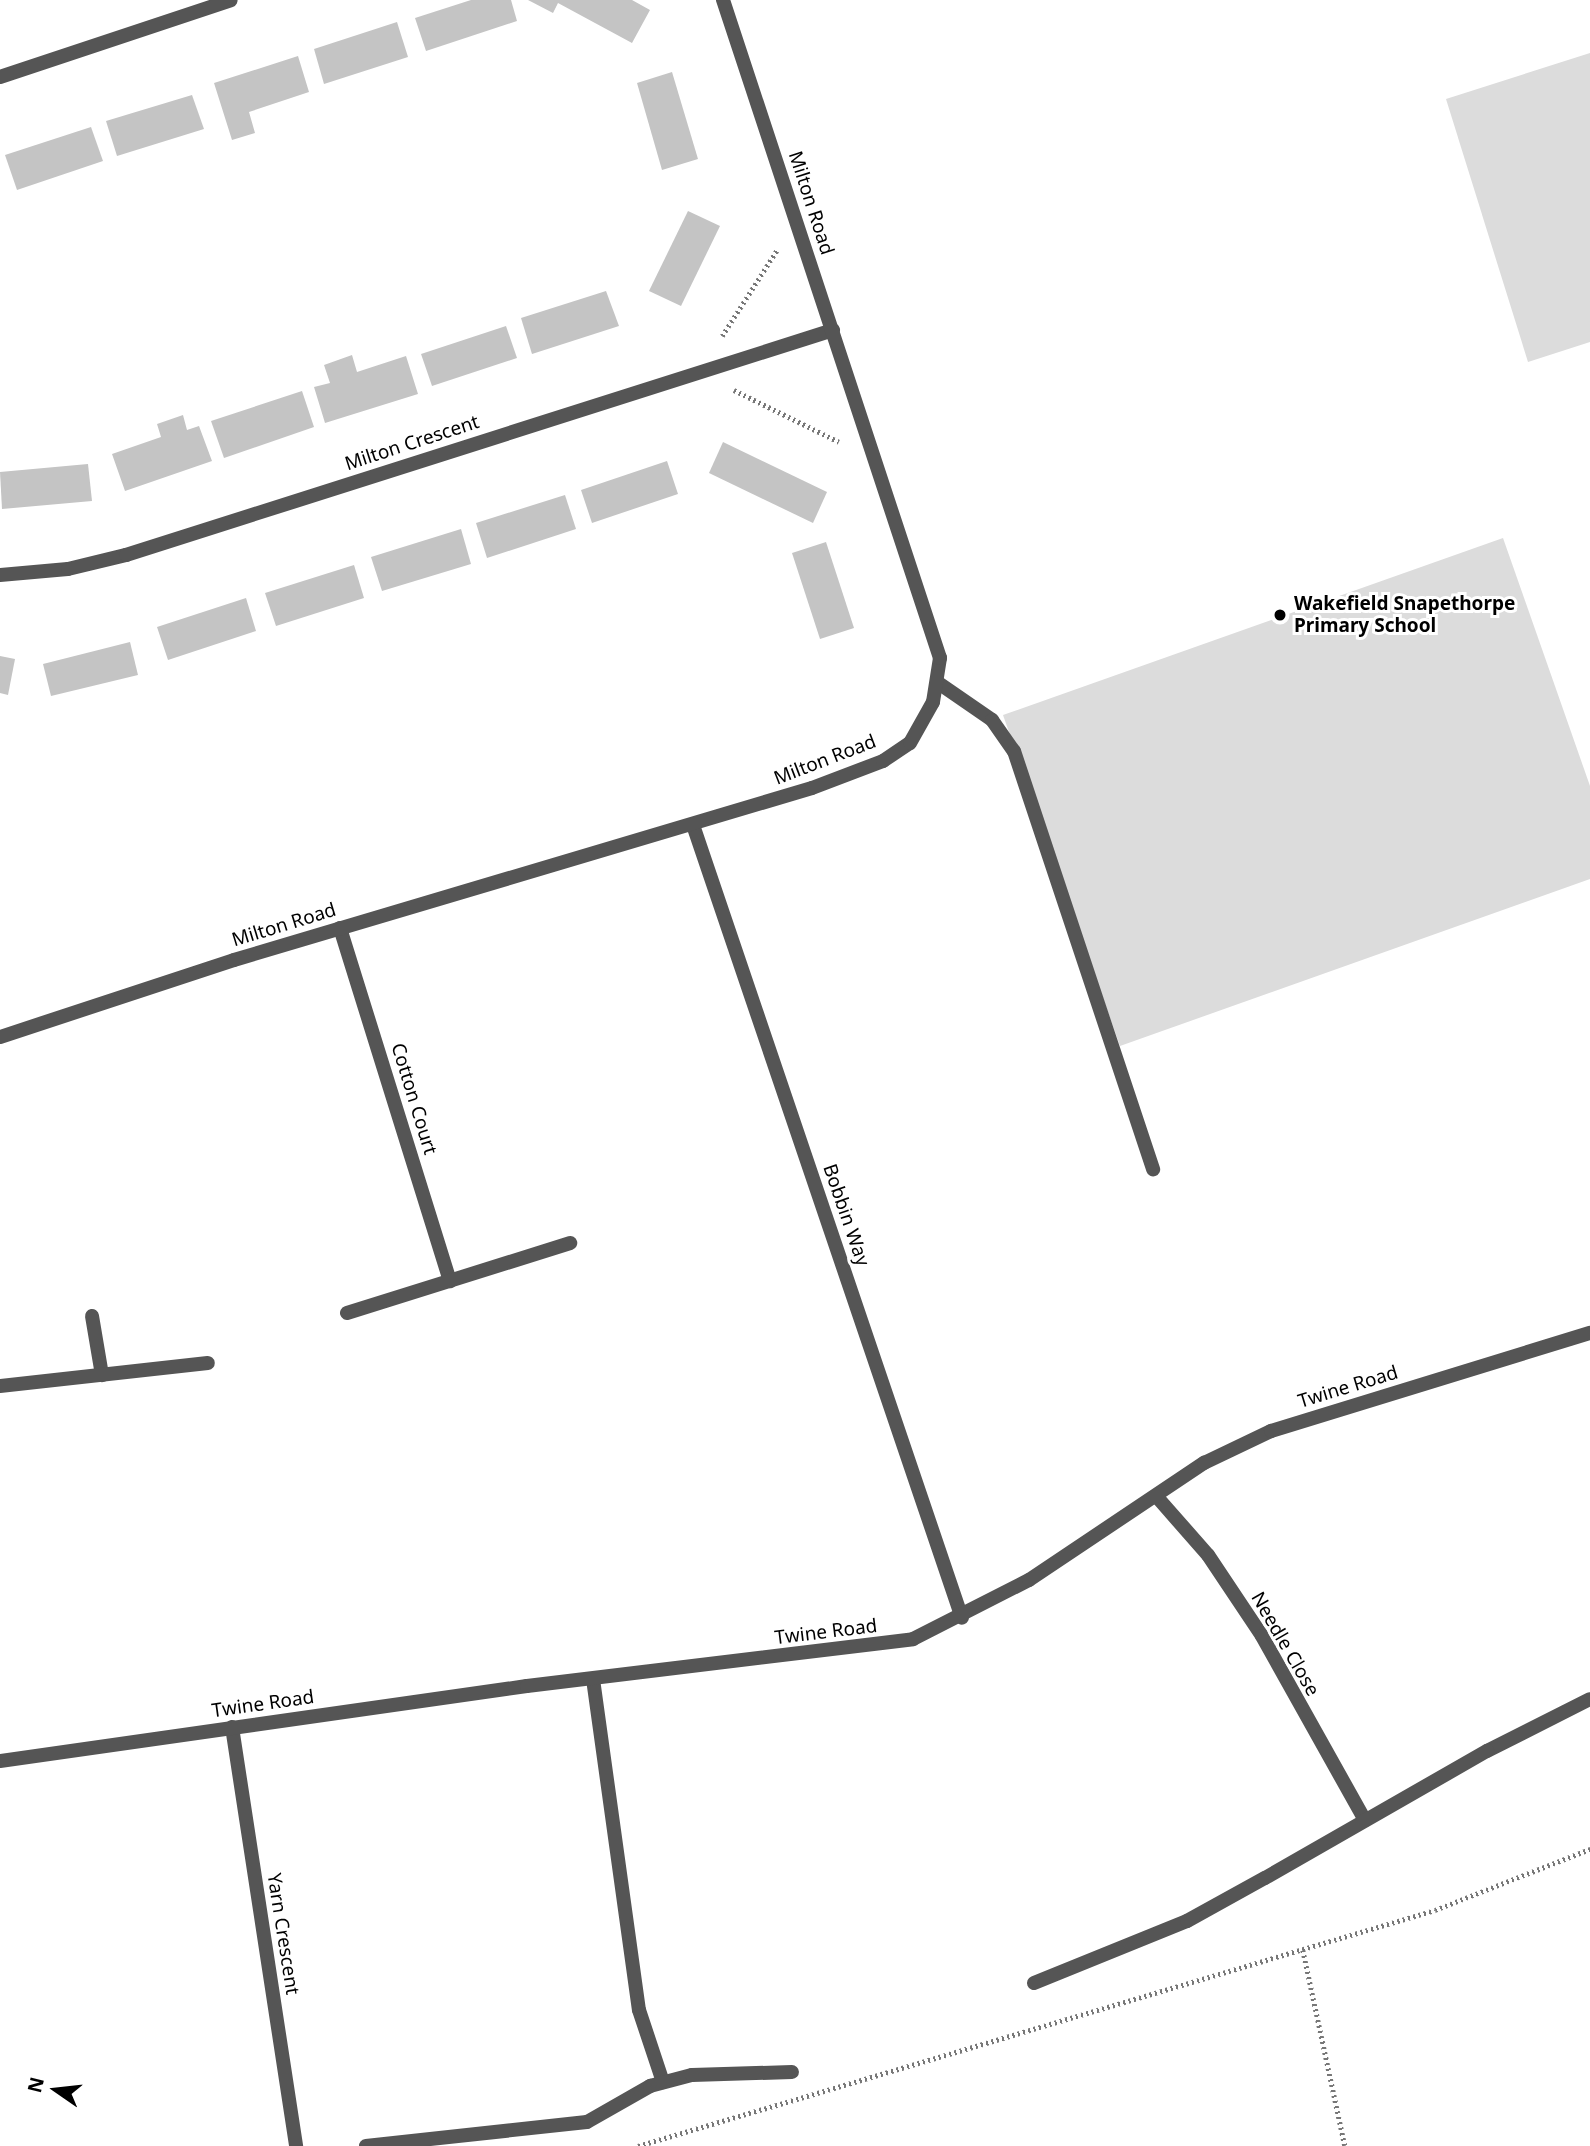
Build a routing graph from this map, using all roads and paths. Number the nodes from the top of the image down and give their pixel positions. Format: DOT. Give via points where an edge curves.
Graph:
graph roads {
  1 [pos="231,0"];
  2 [pos="723,0"];
  3 [pos="0,77"];
  4 [pos="833,330"];
  5 [pos="0,575"];
  6 [pos="937,682"];
  7 [pos="693,825"];
  8 [pos="340,928"];
  9 [pos="0,1037"];
  10 [pos="1153,1169"];
  11 [pos="570,1243"];
  12 [pos="450,1281"];
  13 [pos="347,1313"];
  14 [pos="92,1316"];
  15 [pos="1590,1333"];
  16 [pos="208,1363"];
  17 [pos="102,1375"];
  18 [pos="0,1386"];
  19 [pos="1157,1497"];
  20 [pos="962,1618"];
  21 [pos="593,1679"];
  22 [pos="1590,1699"];
  23 [pos="232,1727"];
  24 [pos="0,1761"];
  25 [pos="1365,1820"];
  26 [pos="1590,1849"];
  27 [pos="1303,1950"];
  28 [pos="1034,1983"];
  29 [pos="792,2072"];
  30 [pos="663,2082"];
  31 [pos="296,2146"];
  32 [pos="366,2146"];
  33 [pos="638,2146"];
  34 [pos="1345,2146"];
  1 -- 3 [label="street"];
  2 -- 4 [label="street, Milton Road"];
  4 -- 5 [label="street, Milton Crescent" via="126,555 68,569"];
  4 -- 6 [label="street, Milton Road" via="926,608 940,657"];
  6 -- 7 [label="street, Milton Road" via="933,702 910,743 883,761"];
  6 -- 10 [label="street" via="992,720 1014,751"];
  7 -- 8 [label="street, Milton Road"];
  7 -- 20 [label="street, Bobbin Way"];
  8 -- 9 [label="street, Milton Road"];
  8 -- 12 [label="street, Cotton Court"];
  11 -- 12 [label="street"];
  12 -- 13 [label="street"];
  14 -- 17 [label="street"];
  15 -- 19 [label="street, Twine Road" via="1271,1431 1204,1463"];
  16 -- 17 [label="street"];
  17 -- 18 [label="street"];
  19 -- 20 [label="street, Twine Road"];
  19 -- 25 [label="street, Needle Close" via="1208,1555 1262,1636"];
  20 -- 21 [label="street, Twine Road" via="913,1639 882,1645"];
  21 -- 23 [label="street, Twine Road"];
  21 -- 30 [label="street" via="639,2010"];
  22 -- 25 [label="street"];
  23 -- 24 [label="street, Twine Road"];
  23 -- 31 [label="street, Yarn Crescent"];
  25 -- 28 [label="street" via="1187,1921"];
  26 -- 27 [label="path" via="1435,1910"];
  27 -- 33 [label="path"];
  27 -- 34 [label="path"];
  29 -- 30 [label="street" via="692,2075"];
  30 -- 32 [label="street" via="587,2122"];
}
